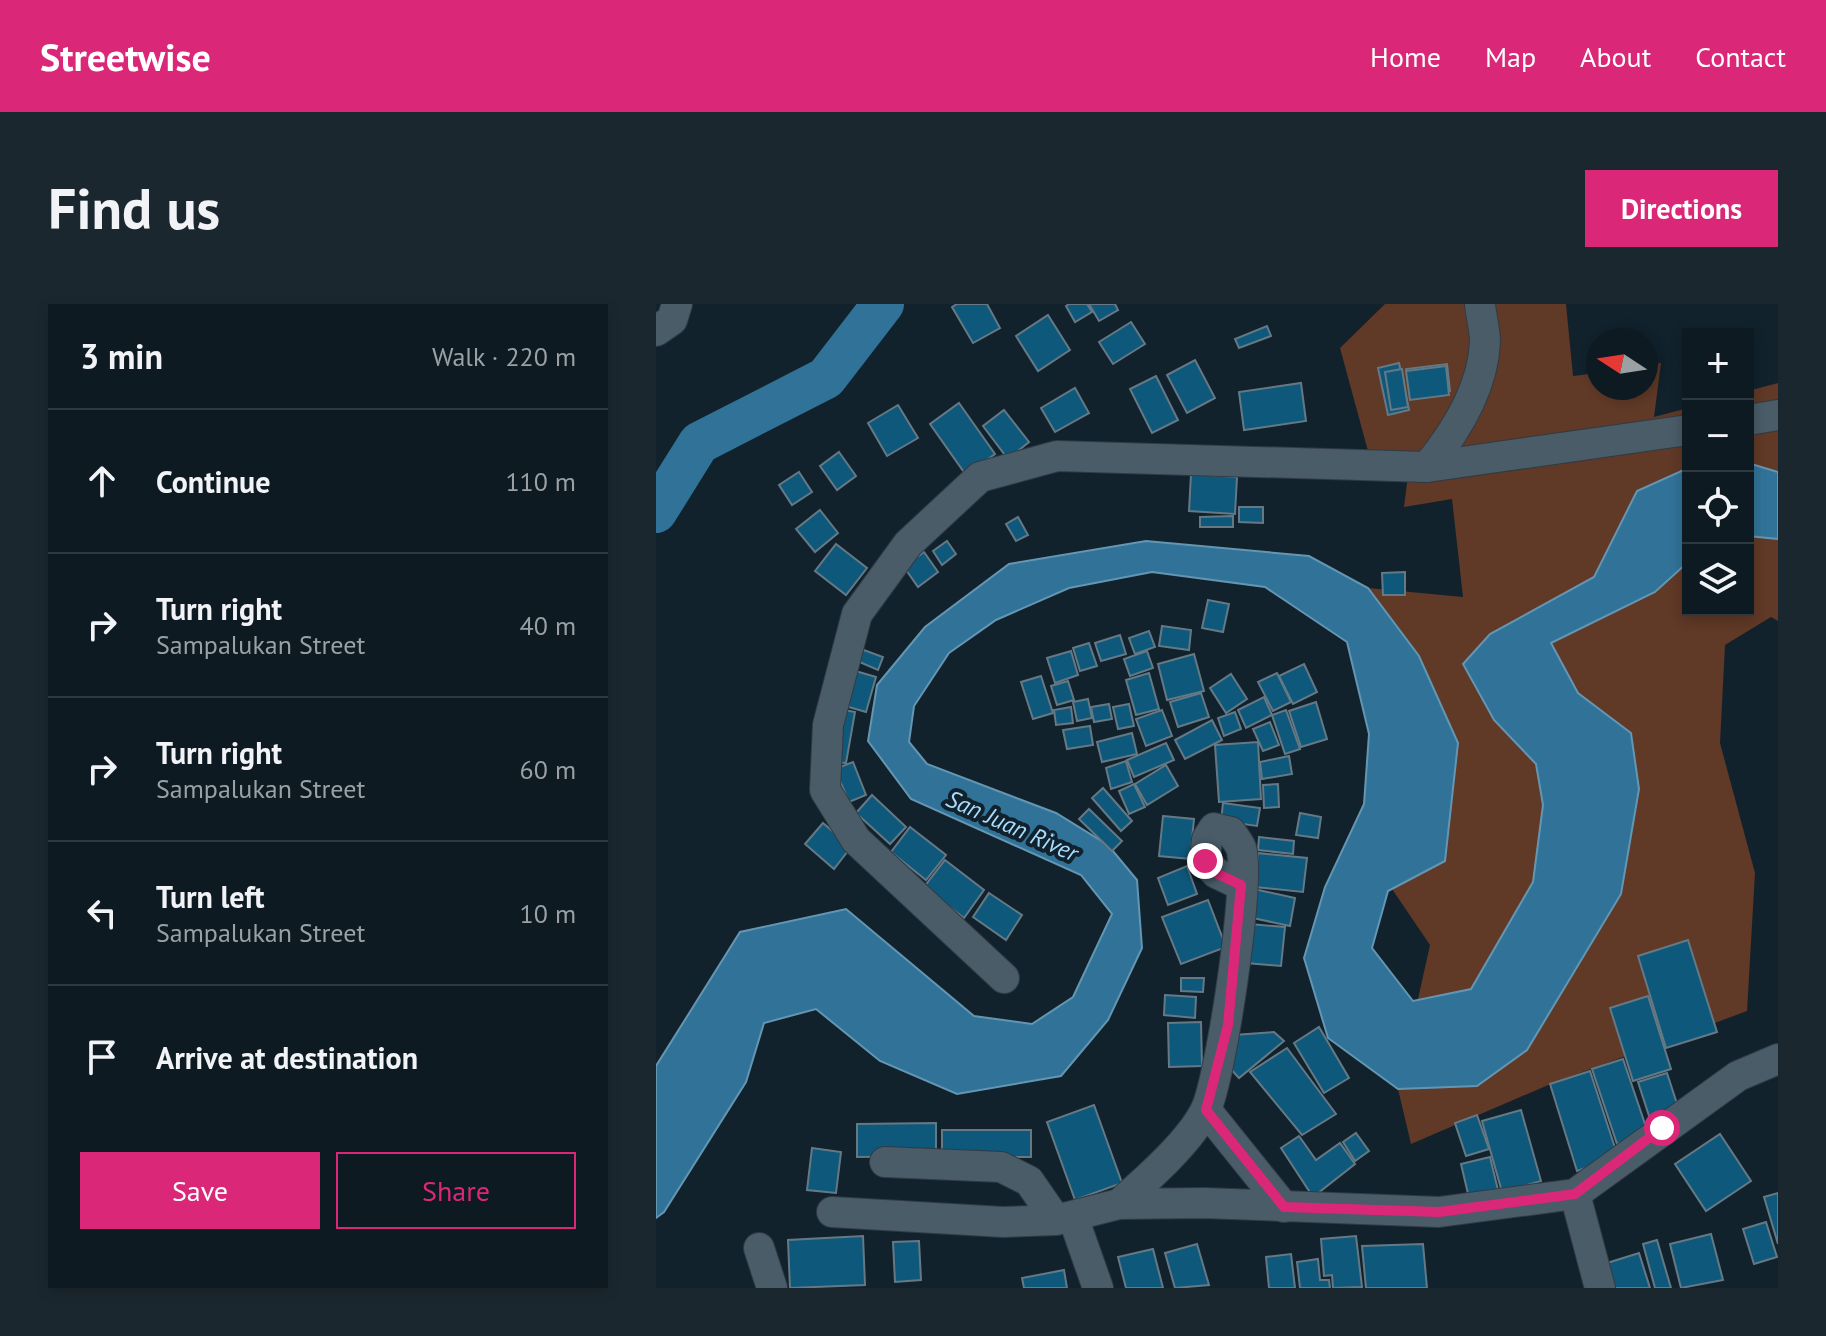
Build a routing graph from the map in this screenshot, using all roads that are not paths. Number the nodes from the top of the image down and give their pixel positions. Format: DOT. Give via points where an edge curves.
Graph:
graph roads {
  1 [pos="677,304"];
  2 [pos="1480,304"];
  3 [pos="656,331"];
  4 [pos="1778,415"];
  5 [pos="1754,419"];
  6 [pos="1682,431"];
  7 [pos="1427,467"];
  8 [pos="1241,885"];
  9 [pos="1004,978"];
  10 [pos="1778,1059"];
  11 [pos="1206,1110"];
  12 [pos="885,1162"];
  13 [pos="1575,1194"];
  14 [pos="1119,1204"];
  15 [pos="1284,1207"];
  16 [pos="832,1212"];
  17 [pos="1064,1218"];
  18 [pos="759,1248"];
  19 [pos="772,1288"];
  20 [pos="1098,1288"];
  21 [pos="1600,1288"];
  1 -- 3 [label="street" via="672,320"];
  2 -- 7 [label="street" via="1485,342 1474,389 1453,436"];
  4 -- 5 [label="street"];
  6 -- 7 [label="street"];
  7 -- 9 [label="street" via="1057,456 980,477 908,544 857,614 828,725 825,790 856,840"];
  8 -- 11 [label="street" via="1228,1025"];
  10 -- 13 [label="street" via="1738,1076"];
  11 -- 14 [label="street" via="1159,1169"];
  11 -- 15 [label="street"];
  12 -- 17 [label="street" via="1001,1167 1029,1181"];
  13 -- 15 [label="street" via="1439,1212"];
  13 -- 21 [label="street"];
  14 -- 15 [label="street"];
  14 -- 17 [label="street"];
  16 -- 17 [label="street" via="1003,1222"];
  17 -- 20 [label="street"];
  18 -- 19 [label="street"];
}
